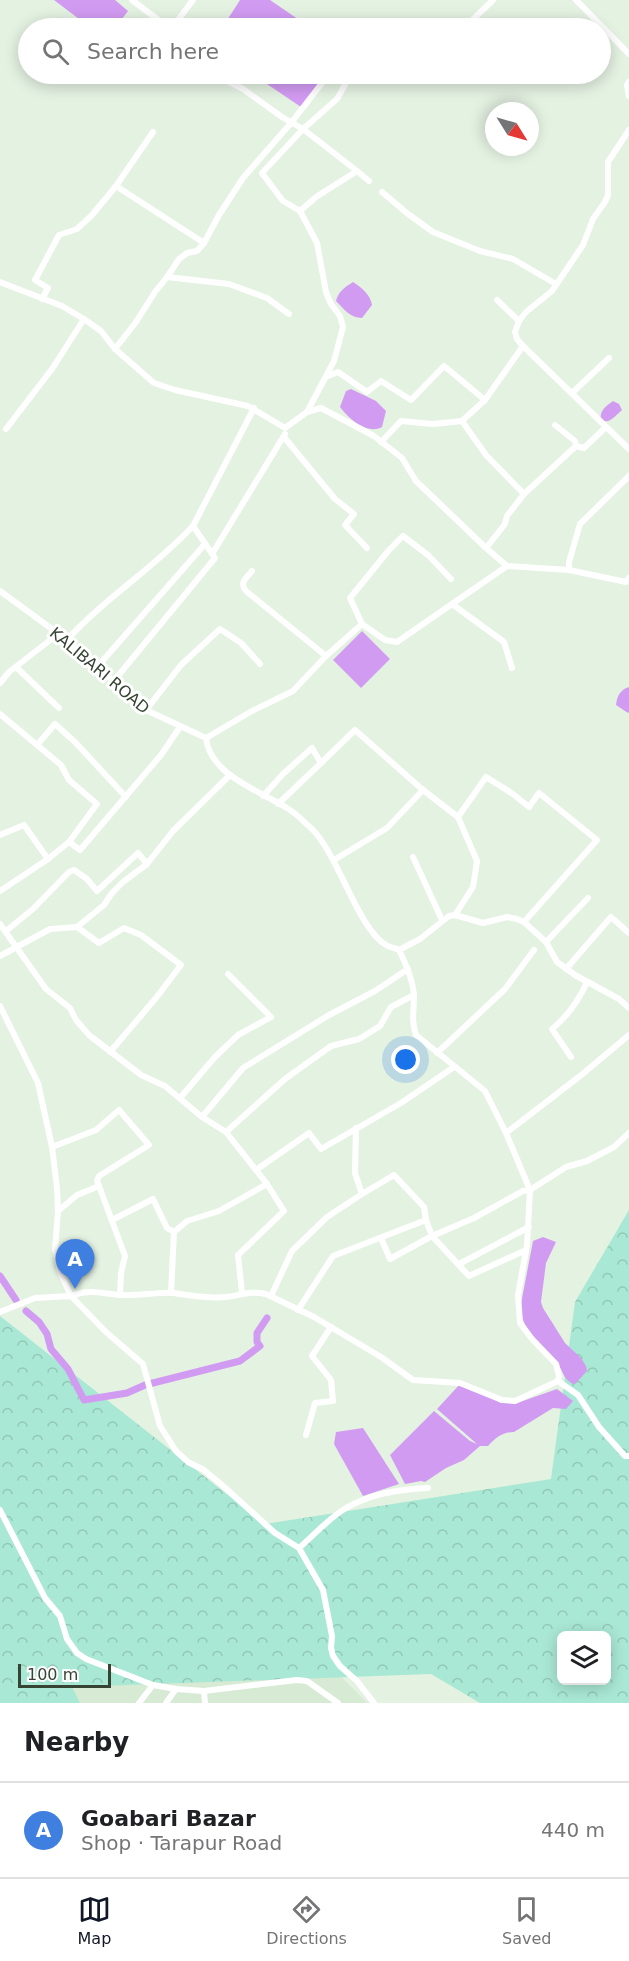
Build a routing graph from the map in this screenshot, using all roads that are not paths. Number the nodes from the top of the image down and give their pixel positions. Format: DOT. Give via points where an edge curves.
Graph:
graph roads {
  1 [pos="132,0"];
  2 [pos="193,0"];
  3 [pos="494,0"];
  4 [pos="576,0"];
  5 [pos="157,18"];
  6 [pos="179,18"];
  7 [pos="475,18"];
  8 [pos="594,18"];
  9 [pos="611,36"];
  10 [pos="629,54"];
  11 [pos="629,82"];
  12 [pos="233,84"];
  13 [pos="321,84"];
  14 [pos="345,84"];
  15 [pos="629,96"];
  16 [pos="291,123"];
  17 [pos="303,129"];
  18 [pos="629,130"];
  19 [pos="153,132"];
  20 [pos="357,171"];
  21 [pos="369,181"];
  22 [pos="116,186"];
  23 [pos="382,192"];
  24 [pos="300,211"];
  25 [pos="204,243"];
  26 [pos="167,277"];
  27 [pos="0,282"];
  28 [pos="556,284"];
  29 [pos="42,299"];
  30 [pos="496,300"];
  31 [pos="289,314"];
  32 [pos="84,319"];
  33 [pos="519,321"];
  34 [pos="523,346"];
  35 [pos="115,349"];
  36 [pos="609,358"];
  37 [pos="327,376"];
  38 [pos="572,393"];
  39 [pos="484,400"];
  40 [pos="254,408"];
  41 [pos="307,412"];
  42 [pos="462,422"];
  43 [pos="555,425"];
  44 [pos="606,427"];
  45 [pos="285,428"];
  46 [pos="6,429"];
  47 [pos="284,437"];
  48 [pos="381,442"];
  49 [pos="576,446"];
  50 [pos="629,449"];
  51 [pos="629,476"];
  52 [pos="524,494"];
  53 [pos="193,526"];
  54 [pos="205,543"];
  55 [pos="367,548"];
  56 [pos="486,548"];
  57 [pos="212,554"];
  58 [pos="507,566"];
  59 [pos="569,570"];
  60 [pos="252,571"];
  61 [pos="451,579"];
  62 [pos="628,582"];
  63 [pos="1,595"];
  64 [pos="452,604"];
  65 [pos="362,624"];
  66 [pos="58,634"];
  67 [pos="67,640"];
  68 [pos="326,656"];
  69 [pos="260,664"];
  70 [pos="98,666"];
  71 [pos="15,667"];
  72 [pos="512,668"];
  73 [pos="113,682"];
  74 [pos="0,683"];
  75 [pos="59,708"];
  76 [pos="146,710"];
  77 [pos="0,714"];
  78 [pos="180,727"];
  79 [pos="206,738"];
  80 [pos="37,745"];
  81 [pos="321,763"];
  82 [pos="230,775"];
  83 [pos="423,790"];
  84 [pos="263,796"];
  85 [pos="126,797"];
  86 [pos="278,804"];
  87 [pos="458,817"];
  88 [pos="0,835"];
  89 [pos="69,842"];
  90 [pos="413,857"];
  91 [pos="48,860"];
  92 [pos="334,860"];
  93 [pos="147,864"];
  94 [pos="0,891"];
  95 [pos="588,898"];
  96 [pos="455,915"];
  97 [pos="442,920"];
  98 [pos="524,922"];
  99 [pos="0,924"];
  100 [pos="77,927"];
  101 [pos="6,931"];
  102 [pos="629,933"];
  103 [pos="546,942"];
  104 [pos="16,947"];
  105 [pos="399,950"];
  106 [pos="534,950"];
  107 [pos="0,956"];
  108 [pos="408,969"];
  109 [pos="566,969"];
  110 [pos="228,974"];
  111 [pos="587,982"];
  112 [pos="414,995"];
  113 [pos="0,1006"];
  114 [pos="629,1008"];
  115 [pos="629,1035"];
  116 [pos="110,1052"];
  117 [pos="437,1053"];
  118 [pos="571,1057"];
  119 [pos="454,1067"];
  120 [pos="180,1098"];
  121 [pos="202,1117"];
  122 [pos="356,1128"];
  123 [pos="226,1132"];
  124 [pos="506,1133"];
  125 [pos="629,1133"];
  126 [pos="52,1147"];
  127 [pos="256,1170"];
  128 [pos="267,1184"];
  129 [pos="99,1186"];
  130 [pos="530,1190"];
  131 [pos="362,1194"];
  132 [pos="58,1211"];
  133 [pos="112,1220"];
  134 [pos="426,1220"];
  135 [pos="529,1227"];
  136 [pos="174,1232"];
  137 [pos="432,1236"];
  138 [pos="381,1238"];
  139 [pos="526,1250"];
  140 [pos="459,1264"];
  141 [pos="171,1293"];
  142 [pos="242,1293"];
  143 [pos="120,1295"];
  144 [pos="71,1296"];
  145 [pos="271,1296"];
  146 [pos="298,1310"];
  147 [pos="0,1312"];
  148 [pos="331,1327"];
  149 [pos="558,1382"];
  150 [pos="306,1435"];
  151 [pos="629,1456"];
  152 [pos="428,1488"];
  153 [pos="0,1510"];
  154 [pos="299,1548"];
  155 [pos="153,1685"];
  156 [pos="176,1689"];
  157 [pos="204,1691"];
  158 [pos="139,1703"];
  159 [pos="166,1703"];
  160 [pos="205,1703"];
  161 [pos="338,1703"];
  162 [pos="374,1703"];
  1 -- 5 [label="street"];
  2 -- 6 [label="street"];
  3 -- 7 [label="street"];
  4 -- 8 [label="street"];
  9 -- 10 [label="street"];
  11 -- 15 [label="street"];
  12 -- 16 [label="street"];
  13 -- 16 [label="street"];
  14 -- 17 [label="street" via="337,99"];
  16 -- 17 [label="street"];
  16 -- 25 [label="street" via="236,187"];
  17 -- 20 [label="street"];
  17 -- 24 [label="street" via="262,173 283,201"];
  18 -- 28 [label="street" via="608,162 605,202 583,245"];
  19 -- 22 [label="street"];
  20 -- 21 [label="street"];
  20 -- 24 [label="street"];
  22 -- 25 [label="street"];
  22 -- 29 [label="street" via="77,229 59,235 35,280 48,288"];
  23 -- 28 [label="street" via="433,232 513,259"];
  24 -- 37 [label="street" via="317,243 326,292 343,327"];
  25 -- 26 [label="street" via="179,259"];
  26 -- 31 [label="street" via="229,284 267,298"];
  26 -- 35 [label="street"];
  27 -- 29 [label="street"];
  28 -- 33 [label="street"];
  29 -- 32 [label="street"];
  30 -- 33 [label="street"];
  32 -- 35 [label="street" via="101,331"];
  32 -- 46 [label="street"];
  33 -- 34 [label="street" via="515,332"];
  34 -- 38 [label="street"];
  34 -- 39 [label="street"];
  35 -- 40 [label="street" via="154,383"];
  36 -- 38 [label="street"];
  37 -- 39 [label="street" via="338,372 367,392 381,381 411,400 444,366"];
  37 -- 41 [label="street"];
  38 -- 44 [label="street"];
  39 -- 42 [label="street"];
  40 -- 45 [label="street"];
  40 -- 53 [label="street"];
  41 -- 45 [label="street"];
  41 -- 48 [label="street" via="321,408"];
  42 -- 48 [label="street" via="401,421"];
  42 -- 52 [label="street" via="486,455"];
  43 -- 49 [label="street"];
  44 -- 49 [label="street" via="584,448"];
  44 -- 50 [label="street"];
  45 -- 47 [label="street"];
  47 -- 55 [label="street" via="335,499 354,514 345,525"];
  47 -- 57 [label="street"];
  48 -- 56 [label="street" via="402,458 416,481"];
  49 -- 52 [label="street"];
  51 -- 59 [label="street" via="580,524"];
  52 -- 56 [label="street"];
  53 -- 54 [label="street"];
  53 -- 67 [label="street"];
  54 -- 57 [label="street"];
  54 -- 70 [label="street"];
  56 -- 58 [label="street"];
  57 -- 73 [label="street" via="215,558"];
  58 -- 59 [label="street"];
  58 -- 64 [label="street"];
  59 -- 62 [label="street"];
  60 -- 68 [label="street" via="242,583 246,591"];
  61 -- 65 [label="street" via="403,536 350,598"];
  63 -- 66 [label="street, KALIBARI ROAD"];
  64 -- 65 [label="street" via="397,642 385,640"];
  64 -- 72 [label="street" via="504,642"];
  65 -- 68 [label="street"];
  66 -- 67 [label="street, KALIBARI ROAD"];
  66 -- 71 [label="street"];
  67 -- 70 [label="street, KALIBARI ROAD"];
  68 -- 79 [label="street" via="293,691"];
  69 -- 76 [label="street" via="241,643 220,629 182,665"];
  70 -- 73 [label="street, KALIBARI ROAD"];
  71 -- 74 [label="street"];
  71 -- 75 [label="street"];
  73 -- 76 [label="street, KALIBARI ROAD"];
  76 -- 78 [label="street, KALIBARI ROAD"];
  77 -- 80 [label="street"];
  78 -- 79 [label="street, KALIBARI ROAD"];
  78 -- 85 [label="street"];
  79 -- 82 [label="street" via="207,747"];
  80 -- 85 [label="street" via="55,724"];
  80 -- 89 [label="street" via="97,804"];
  81 -- 83 [label="street" via="355,730"];
  81 -- 84 [label="street" via="312,748"];
  81 -- 86 [label="street"];
  82 -- 84 [label="street"];
  82 -- 93 [label="street" via="179,824"];
  83 -- 87 [label="street"];
  83 -- 92 [label="street" via="387,828"];
  84 -- 86 [label="street"];
  85 -- 89 [label="street" via="80,850"];
  86 -- 92 [label="street" via="313,830"];
  87 -- 96 [label="street" via="477,861 473,887"];
  87 -- 98 [label="street" via="486,777 529,807 539,793 597,840"];
  88 -- 91 [label="street" via="24,825"];
  89 -- 91 [label="street"];
  90 -- 97 [label="street"];
  91 -- 94 [label="street"];
  92 -- 105 [label="street" via="374,935"];
  93 -- 100 [label="street"];
  93 -- 101 [label="street" via="138,853 97,891 74,870 69,872"];
  95 -- 103 [label="street"];
  96 -- 97 [label="street"];
  96 -- 98 [label="street" via="483,922 507,917"];
  97 -- 105 [label="street"];
  98 -- 103 [label="street"];
  99 -- 101 [label="street"];
  100 -- 104 [label="street" via="50,929"];
  100 -- 116 [label="street" via="99,943 124,928 141,935 181,965"];
  101 -- 104 [label="street"];
  102 -- 109 [label="street" via="611,918"];
  103 -- 109 [label="street" via="557,962"];
  104 -- 107 [label="street"];
  104 -- 116 [label="street" via="46,989 70,1008 88,1035"];
  105 -- 108 [label="street"];
  106 -- 117 [label="street" via="505,989"];
  108 -- 112 [label="street"];
  108 -- 121 [label="street" via="243,1068"];
  109 -- 111 [label="street"];
  110 -- 120 [label="street" via="271,1017 238,1035"];
  111 -- 114 [label="street"];
  111 -- 118 [label="street" via="578,1001 552,1029"];
  112 -- 117 [label="street" via="412,1024 416,1035"];
  112 -- 123 [label="street" via="391,1007 380,1026 358,1039 331,1046 285,1079"];
  113 -- 126 [label="street" via="38,1083"];
  115 -- 124 [label="street"];
  116 -- 120 [label="street"];
  117 -- 119 [label="street"];
  119 -- 122 [label="street"];
  119 -- 124 [label="street" via="485,1091"];
  120 -- 121 [label="street"];
  121 -- 123 [label="street"];
  122 -- 127 [label="street" via="321,1149 309,1133"];
  122 -- 131 [label="street" via="355,1173"];
  123 -- 127 [label="street"];
  124 -- 130 [label="street"];
  125 -- 130 [label="street" via="614,1148 566,1167"];
  126 -- 129 [label="street" via="96,1130 119,1110 149,1145 99,1176"];
  126 -- 132 [label="street"];
  127 -- 128 [label="street"];
  128 -- 136 [label="street" via="219,1210 187,1221"];
  128 -- 142 [label="street" via="284,1211 238,1255"];
  129 -- 132 [label="street" via="77,1195"];
  129 -- 133 [label="street"];
  130 -- 135 [label="street"];
  130 -- 137 [label="street"];
  131 -- 134 [label="street" via="394,1174 424,1207"];
  131 -- 145 [label="street" via="327,1218 292,1251"];
  132 -- 144 [label="street" via="56,1249 60,1272"];
  133 -- 136 [label="street" via="153,1199 167,1228"];
  133 -- 143 [label="street" via="125,1256"];
  134 -- 137 [label="street"];
  134 -- 138 [label="street"];
  135 -- 139 [label="street"];
  135 -- 140 [label="street"];
  136 -- 141 [label="street"];
  137 -- 138 [label="street" via="390,1259"];
  137 -- 140 [label="street"];
  138 -- 146 [label="street" via="333,1256"];
  139 -- 140 [label="street" via="469,1276"];
  139 -- 149 [label="street" via="518,1295 520,1323 556,1364"];
  141 -- 142 [label="street" via="226,1298"];
  141 -- 143 [label="street"];
  142 -- 145 [label="street"];
  143 -- 144 [label="street" via="80,1292"];
  144 -- 147 [label="street" via="35,1298"];
  144 -- 154 [label="street" via="143,1364 160,1426 176,1451 204,1470 275,1533"];
  145 -- 146 [label="street"];
  146 -- 148 [label="street"];
  148 -- 149 [label="street" via="413,1380 460,1383 502,1400 515,1401"];
  148 -- 150 [label="street" via="312,1356 331,1380 333,1401 315,1403"];
  149 -- 151 [label="street" via="578,1395 599,1427"];
  152 -- 154 [label="street" via="405,1488 359,1502"];
  153 -- 155 [label="street" via="77,1653"];
  154 -- 162 [label="street" via="323,1590 333,1656"];
  155 -- 156 [label="street"];
  155 -- 158 [label="street"];
  156 -- 157 [label="street"];
  156 -- 159 [label="street"];
  157 -- 160 [label="street"];
  157 -- 161 [label="street" via="297,1680 307,1681"];
}
